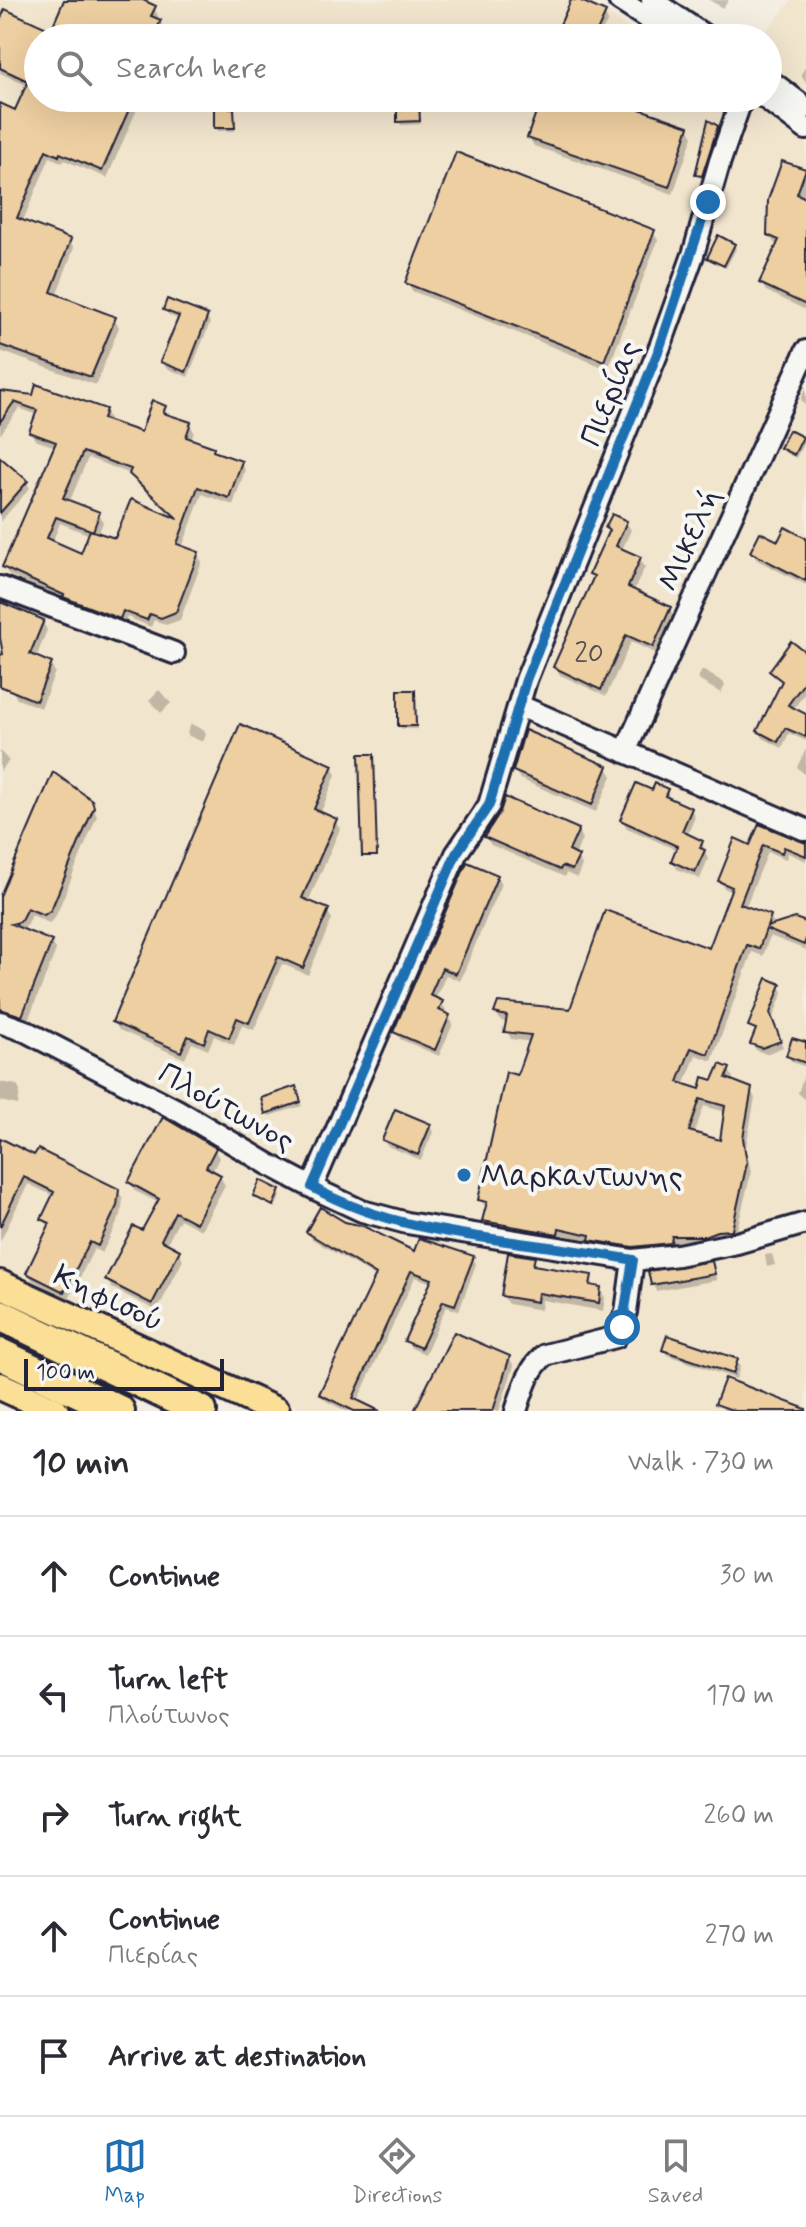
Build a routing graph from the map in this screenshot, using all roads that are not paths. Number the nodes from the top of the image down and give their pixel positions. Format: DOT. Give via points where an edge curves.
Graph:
graph roads {
  1 [pos="619,0"];
  2 [pos="652,0"];
  3 [pos="656,24"];
  4 [pos="687,24"];
  5 [pos="782,90"];
  6 [pos="806,108"];
  7 [pos="782,111"];
  8 [pos="737,112"];
  9 [pos="806,129"];
  10 [pos="806,351"];
  11 [pos="0,587"];
  12 [pos="174,653"];
  13 [pos="520,706"];
  14 [pos="625,752"];
  15 [pos="806,830"];
  16 [pos="0,1022"];
  17 [pos="312,1187"];
  18 [pos="806,1223"];
  19 [pos="633,1260"];
  20 [pos="0,1284"];
  21 [pos="0,1315"];
  22 [pos="0,1354"];
  23 [pos="0,1386"];
  24 [pos="55,1411"];
  25 [pos="119,1411"];
  26 [pos="201,1411"];
  27 [pos="276,1411"];
  28 [pos="516,1411"];
  1 -- 3 [label="street"];
  2 -- 4 [label="street"];
  5 -- 6 [label="street"];
  7 -- 9 [label="street"];
  8 -- 13 [label="street, Πιερίας" via="661,344"];
  10 -- 14 [label="street, Μικελή"];
  11 -- 12 [label="street"];
  13 -- 14 [label="street"];
  13 -- 17 [label="street, Πιερίας" via="489,805 456,854"];
  14 -- 15 [label="street"];
  16 -- 17 [label="street, Πλούτωνος" via="150,1096"];
  17 -- 19 [label="street, Πλούτωνος" via="362,1211 407,1223"];
  18 -- 19 [label="street, Πλούτωνος" via="722,1246"];
  19 -- 28 [label="street" via="626,1312 616,1337 545,1355 529,1374"];
  20 -- 27 [label="main road, Κηφισού"];
  21 -- 26 [label="highway"];
  22 -- 25 [label="highway"];
  23 -- 24 [label="main road"];
}
